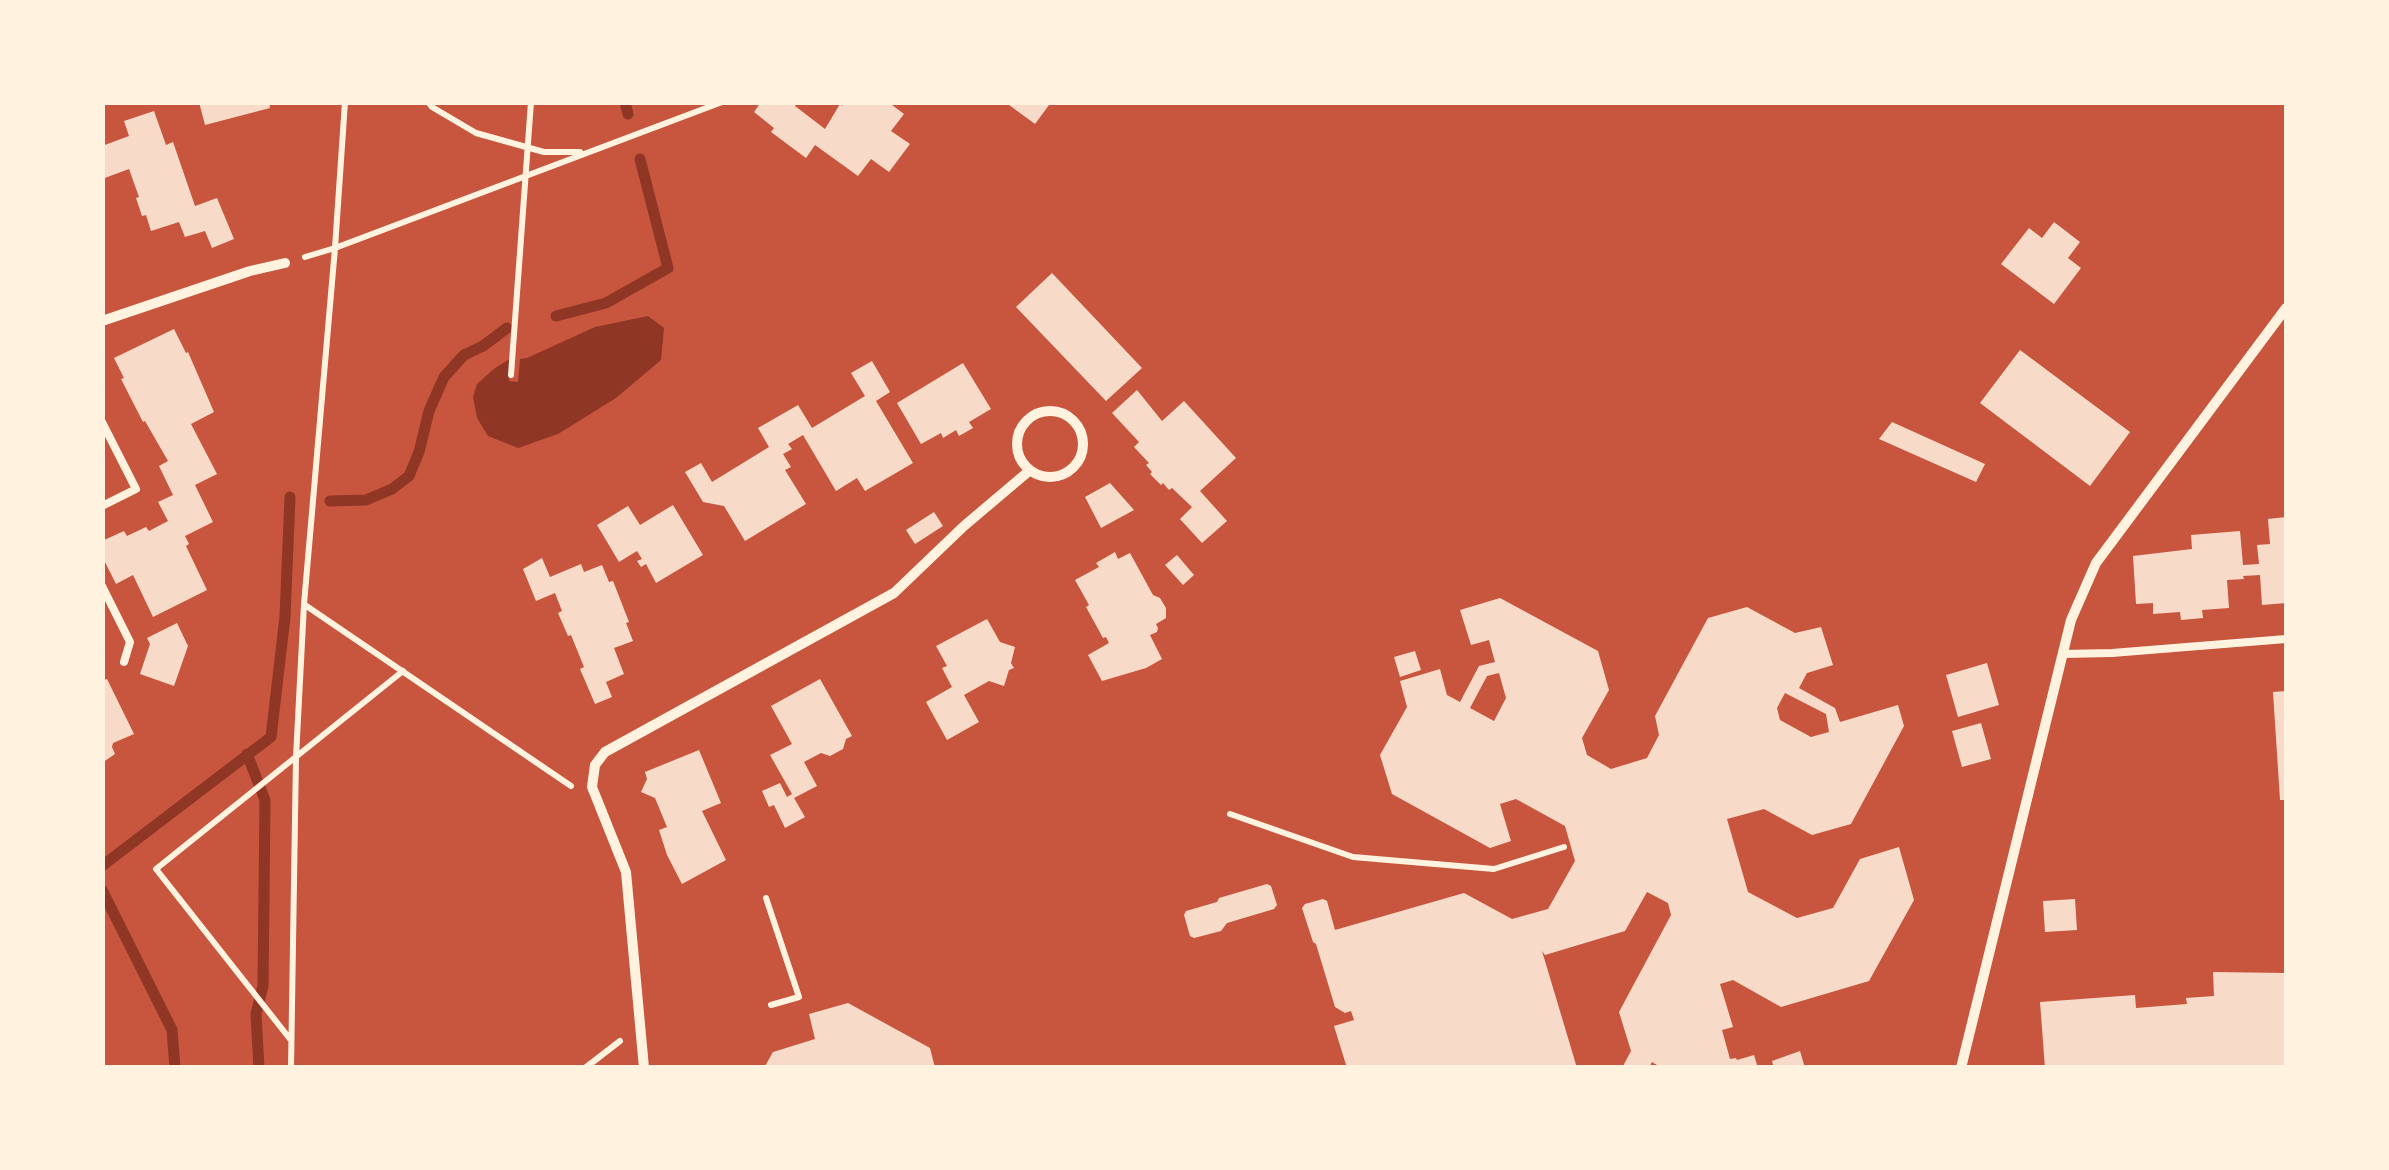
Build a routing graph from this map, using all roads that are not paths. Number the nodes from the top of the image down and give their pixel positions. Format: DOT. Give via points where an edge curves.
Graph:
graph roads {
  1 [pos="285,263"];
  2 [pos="2286,308"];
  3 [pos="102,321"];
  4 [pos="102,422"];
  5 [pos="1028,471"];
  6 [pos="102,506"];
  7 [pos="102,586"];
  8 [pos="2286,639"];
  9 [pos="2061,654"];
  10 [pos="124,662"];
  11 [pos="644,1068"];
  12 [pos="1962,1068"];
  1 -- 3 [label="street"];
  2 -- 9 [label="street" via="2096,564"];
  4 -- 6 [label="lane" via="136,489"];
  5 -- 5 [label="street" via="1042,477 1071,471 1084,444 1071,417 1042,411 1028,418 1016,444"];
  5 -- 11 [label="street" via="894,593 605,752 595,764 592,787 626,872"];
  7 -- 10 [label="lane" via="130,642"];
  8 -- 9 [label="lane"];
  9 -- 12 [label="street"];
}
